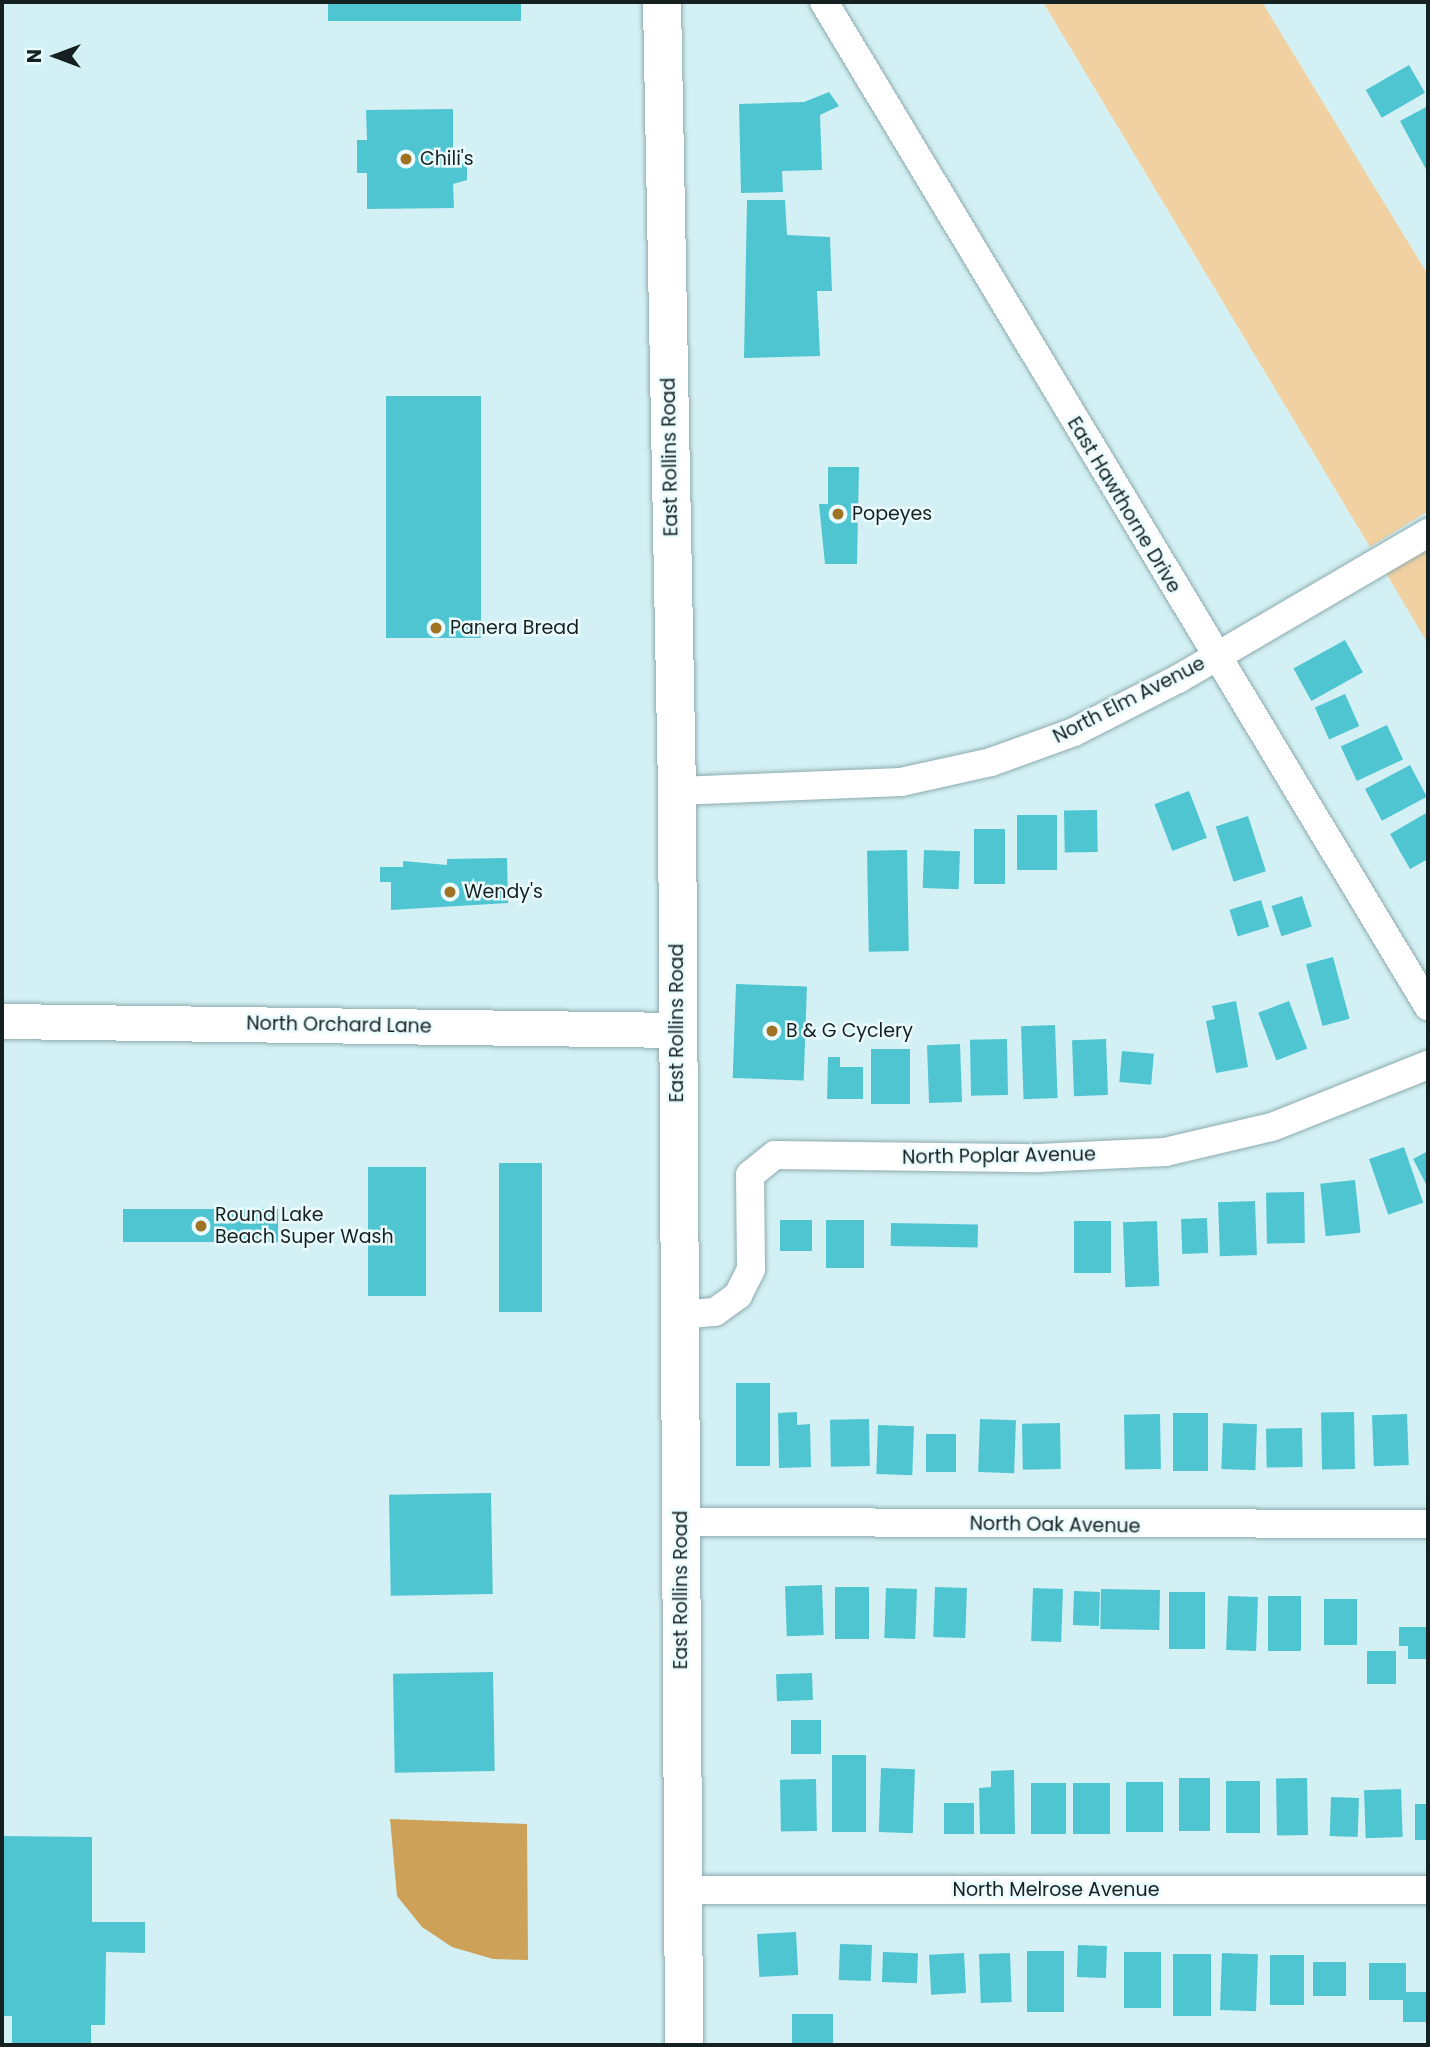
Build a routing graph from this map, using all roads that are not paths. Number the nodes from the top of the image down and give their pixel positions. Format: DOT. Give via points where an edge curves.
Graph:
graph roads {
  1 [pos="662,2"];
  2 [pos="824,2"];
  3 [pos="1428,533"];
  4 [pos="1216,656"];
  5 [pos="677,792"];
  6 [pos="1428,1006"];
  7 [pos="2,1021"];
  8 [pos="677,1030"];
  9 [pos="1428,1065"];
  10 [pos="679,1315"];
  11 [pos="681,1522"];
  12 [pos="1428,1524"];
  13 [pos="684,1890"];
  14 [pos="1428,1890"];
  15 [pos="684,2045"];
  1 -- 5 [label="main road, East Rollins Road"];
  2 -- 4 [label="street, East Hawthorne Drive"];
  3 -- 4 [label="street, North Elm Avenue"];
  4 -- 5 [label="street, North Elm Avenue" via="1074,732 991,762 901,782"];
  4 -- 6 [label="street, East Hawthorne Drive"];
  5 -- 8 [label="main road, East Rollins Road"];
  7 -- 8 [label="street, North Orchard Lane"];
  8 -- 10 [label="main road, East Rollins Road"];
  9 -- 10 [label="street, North Poplar Avenue" via="1272,1127 1165,1152 1039,1158 775,1155 750,1175 751,1269 738,1294 715,1312"];
  10 -- 11 [label="main road, East Rollins Road"];
  11 -- 12 [label="street, North Oak Avenue"];
  11 -- 13 [label="main road, East Rollins Road"];
  13 -- 14 [label="street, North Melrose Avenue"];
  13 -- 15 [label="main road, East Rollins Road"];
}
